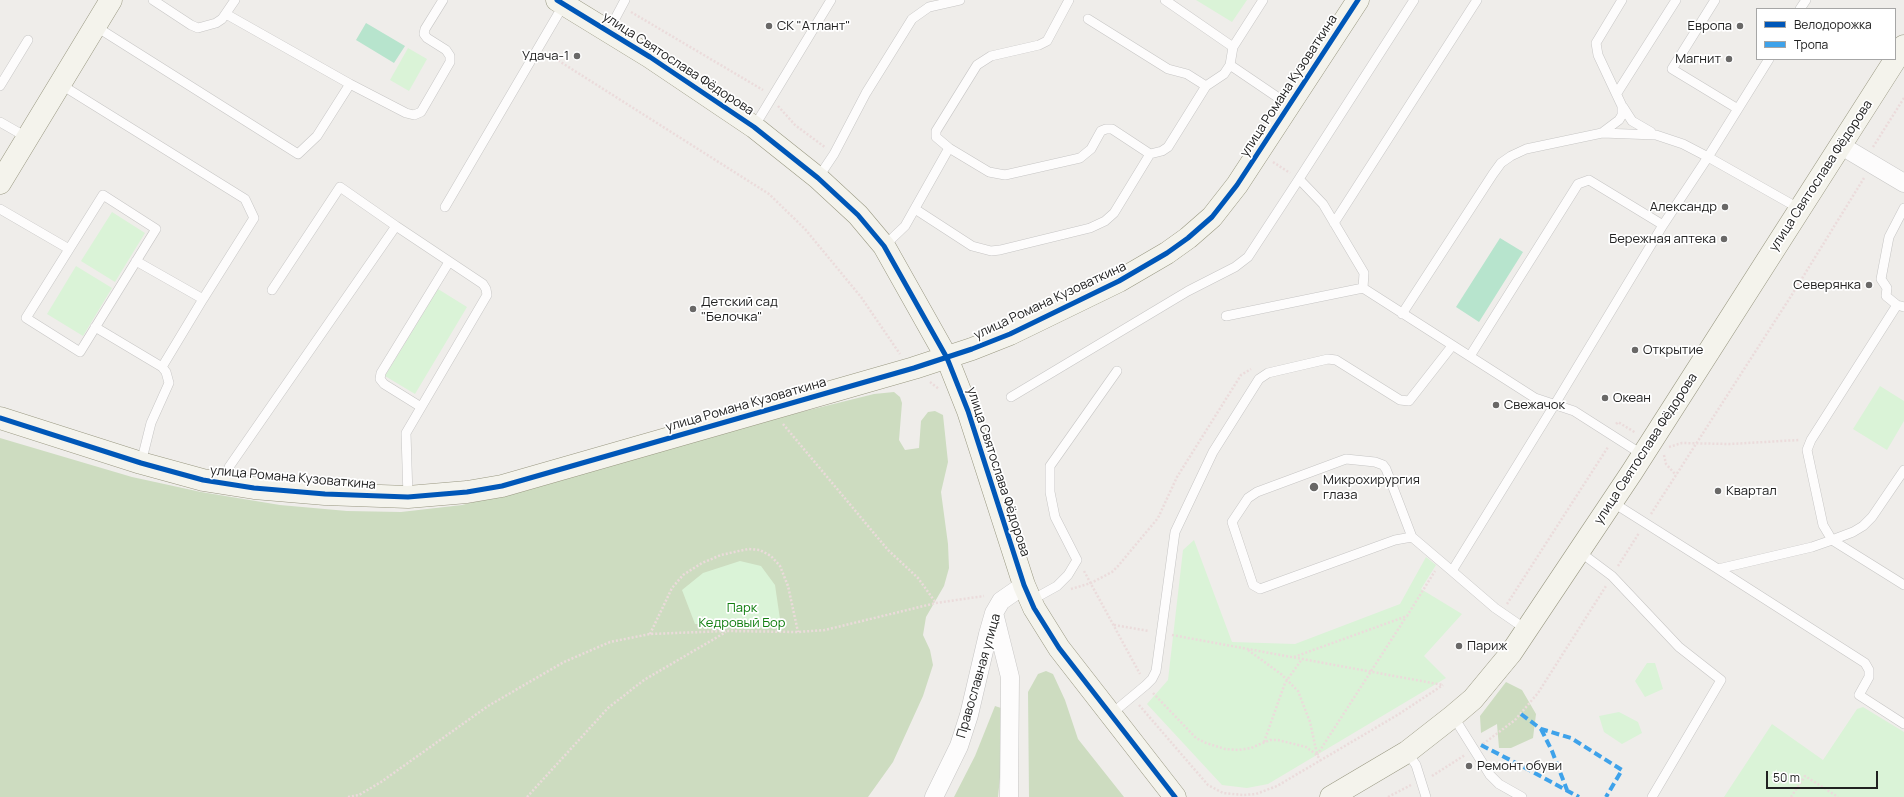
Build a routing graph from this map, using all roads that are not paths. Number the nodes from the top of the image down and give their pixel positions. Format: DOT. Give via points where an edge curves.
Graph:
graph roads {
  1 [pos="111,0"];
  2 [pos="153,0"];
  3 [pos="235,0"];
  4 [pos="443,0"];
  5 [pos="831,0"];
  6 [pos="960,0"];
  7 [pos="1069,0"];
  8 [pos="1165,0"];
  9 [pos="1263,0"];
  10 [pos="1358,0"];
  11 [pos="1414,0"];
  12 [pos="1477,0"];
  13 [pos="1622,0"];
  14 [pos="1676,0"];
  15 [pos="1715,0"];
  16 [pos="560,2"];
  17 [pos="623,3"];
  18 [pos="226,14"];
  19 [pos="1088,19"];
  20 [pos="95,26"];
  21 [pos="608,32"];
  22 [pos="28,40"];
  23 [pos="1904,46"];
  24 [pos="1233,47"];
  25 [pos="1896,58"];
  26 [pos="1768,60"];
  27 [pos="1895,60"];
  28 [pos="1230,65"];
  29 [pos="60,84"];
  30 [pos="350,84"];
  31 [pos="0,86"];
  32 [pos="1206,86"];
  33 [pos="1617,93"];
  34 [pos="1289,105"];
  35 [pos="1622,106"];
  36 [pos="1738,109"];
  37 [pos="0,122"];
  38 [pos="754,127"];
  39 [pos="1602,133"];
  40 [pos="1656,135"];
  41 [pos="28,138"];
  42 [pos="1840,145"];
  43 [pos="949,148"];
  44 [pos="1150,154"];
  45 [pos="1708,157"];
  46 [pos="818,178"];
  47 [pos="1299,179"];
  48 [pos="1904,182"];
  49 [pos="0,183"];
  50 [pos="445,207"];
  51 [pos="1904,208"];
  52 [pos="0,209"];
  53 [pos="915,209"];
  54 [pos="1800,209"];
  55 [pos="1334,223"];
  56 [pos="1663,225"];
  57 [pos="396,226"];
  58 [pos="884,246"];
  59 [pos="69,249"];
  60 [pos="136,261"];
  61 [pos="449,262"];
  62 [pos="1363,288"];
  63 [pos="272,290"];
  64 [pos="203,299"];
  65 [pos="1900,306"];
  66 [pos="1402,314"];
  67 [pos="1226,316"];
  68 [pos="95,327"];
  69 [pos="1452,346"];
  70 [pos="1470,356"];
  71 [pos="948,358"];
  72 [pos="162,367"];
  73 [pos="1117,370"];
  74 [pos="1011,397"];
  75 [pos="1555,404"];
  76 [pos="421,407"];
  77 [pos="0,418"];
  78 [pos="1653,452"];
  79 [pos="141,463"];
  80 [pos="1904,470"];
  81 [pos="224,484"];
  82 [pos="408,497"];
  83 [pos="1612,502"];
  84 [pos="1412,537"];
  85 [pos="1832,540"];
  86 [pos="1580,552"];
  87 [pos="1718,569"];
  88 [pos="1452,572"];
  89 [pos="1904,585"];
  90 [pos="1027,593"];
  91 [pos="994,614"];
  92 [pos="1528,631"];
  93 [pos="1110,715"];
  94 [pos="1453,716"];
  95 [pos="1904,724"];
  96 [pos="1407,752"];
  97 [pos="934,797"];
  98 [pos="1009,797"];
  99 [pos="1175,797"];
  100 [pos="1331,797"];
  101 [pos="1426,797"];
  102 [pos="1522,797"];
  103 [pos="1652,797"];
  1 -- 20 [label="street"];
  2 -- 18 [label="lane" via="198,28 216,23"];
  3 -- 18 [label="lane"];
  4 -- 30 [label="lane" via="424,34 446,50 450,62 421,112 406,113"];
  5 -- 38 [label="lane"];
  6 -- 46 [label="lane" via="929,7 912,19 866,92 834,154"];
  7 -- 43 [label="lane" via="1047,41 991,56 977,65 936,131 936,137"];
  8 -- 24 [label="lane"];
  9 -- 24 [label="lane"];
  10 -- 34 [label="street, улица Романа Кузоваткина"];
  11 -- 47 [label="lane"];
  12 -- 55 [label="lane"];
  13 -- 33 [label="lane" via="1596,43 1598,55"];
  14 -- 33 [label="lane"];
  15 -- 36 [label="lane" via="1672,69"];
  16 -- 21 [label="street, улица Святослава Фёдорова"];
  16 -- 50 [label="lane"];
  17 -- 21 [label="lane"];
  18 -- 30 [label="lane"];
  19 -- 32 [label="lane" via="1168,69 1187,74"];
  20 -- 29 [label="street"];
  20 -- 30 [label="lane" via="298,154 317,136"];
  21 -- 38 [label="street, улица Святослава Фёдорова"];
  22 -- 31 [label="lane"];
  23 -- 25 [label="street, улица Святослава Фёдорова"];
  24 -- 28 [label="lane"];
  26 -- 36 [label="lane"];
  27 -- 42 [label="street, улица Святослава Фёдорова"];
  28 -- 32 [label="lane" via="1224,74"];
  28 -- 34 [label="lane"];
  29 -- 41 [label="street"];
  29 -- 64 [label="lane" via="245,199 254,218"];
  32 -- 44 [label="lane" via="1168,148"];
  33 -- 35 [label="lane"];
  34 -- 71 [label="street, улица Романа Кузоваткина" via="1237,185 1212,217 1188,238 1119,281 1010,334"];
  35 -- 39 [label="lane" via="1619,120"];
  35 -- 40 [label="lane" via="1632,121"];
  36 -- 45 [label="lane"];
  37 -- 41 [label="lane"];
  38 -- 46 [label="street, улица Святослава Фёдорова"];
  39 -- 40 [label="lane"];
  39 -- 66 [label="lane" via="1526,149 1501,163"];
  40 -- 45 [label="lane" via="1683,144"];
  41 -- 49 [label="street"];
  42 -- 48 [label="street"];
  42 -- 54 [label="street, улица Святослава Фёдорова"];
  43 -- 44 [label="lane" via="989,172 1005,175 1080,158 1091,149 1101,131 1106,129 1112,129"];
  43 -- 53 [label="lane"];
  44 -- 53 [label="lane" via="1114,213 1104,222 1090,228 1000,250 991,251 972,246"];
  45 -- 54 [label="lane"];
  45 -- 56 [label="lane"];
  46 -- 58 [label="street, улица Святослава Фёдорова" via="858,215"];
  47 -- 55 [label="lane" via="1323,204"];
  47 -- 74 [label="lane" via="1248,257 1235,267 1188,291"];
  51 -- 65 [label="lane" via="1889,237 1881,279 1887,288 1886,296"];
  52 -- 59 [label="lane"];
  53 -- 58 [label="lane" via="905,226"];
  54 -- 78 [label="street, улица Святослава Фёдорова"];
  55 -- 62 [label="lane" via="1364,273"];
  56 -- 70 [label="lane" via="1589,180 1578,184"];
  56 -- 75 [label="lane"];
  57 -- 61 [label="lane"];
  57 -- 63 [label="lane" via="340,187"];
  57 -- 81 [label="lane" via="229,467"];
  58 -- 71 [label="street, улица Святослава Фёдорова"];
  59 -- 60 [label="lane" via="103,195 156,229"];
  59 -- 68 [label="lane" via="26,318 80,352"];
  60 -- 64 [label="lane"];
  60 -- 68 [label="lane"];
  61 -- 76 [label="lane" via="484,284 487,295"];
  61 -- 76 [label="lane" via="381,373 380,379 384,384"];
  62 -- 66 [label="lane"];
  62 -- 67 [label="lane"];
  64 -- 72 [label="lane"];
  65 -- 85 [label="lane" via="1811,440 1807,450 1821,518"];
  66 -- 69 [label="lane"];
  68 -- 72 [label="lane"];
  69 -- 70 [label="lane"];
  69 -- 93 [label="lane" via="1409,401 1400,400 1336,360 1328,359 1268,373 1259,379 1213,452 1175,532 1156,671 1146,685"];
  70 -- 75 [label="lane" via="1535,398"];
  71 -- 82 [label="street, улица Романа Кузоваткина" via="502,486 468,492"];
  71 -- 90 [label="street, улица Святослава Фёдорова" via="968,411"];
  72 -- 79 [label="lane" via="169,383 151,423"];
  73 -- 90 [label="lane" via="1050,466 1050,492 1055,516 1078,560 1057,586"];
  75 -- 78 [label="lane" via="1574,411 1614,437"];
  75 -- 88 [label="lane"];
  76 -- 82 [label="lane" via="406,433"];
  77 -- 79 [label="street, улица Романа Кузоваткина"];
  78 -- 83 [label="street, улица Святослава Фёдорова"];
  79 -- 81 [label="street, улица Романа Кузоваткина"];
  80 -- 85 [label="lane" via="1872,517 1858,529"];
  81 -- 82 [label="street, улица Романа Кузоваткина" via="324,494"];
  83 -- 86 [label="street, улица Святослава Фёдорова"];
  83 -- 87 [label="lane"];
  84 -- 84 [label="lane" via="1386,469 1379,463 1354,459 1346,459 1257,492 1248,498 1232,522 1253,585 1260,589 1395,540"];
  84 -- 88 [label="lane"];
  85 -- 87 [label="lane"];
  85 -- 89 [label="lane"];
  86 -- 92 [label="street, улица Святослава Фёдорова"];
  86 -- 103 [label="lane" via="1612,576 1667,636 1721,680"];
  87 -- 95 [label="lane" via="1865,663 1869,677 1859,696"];
  88 -- 92 [label="lane" via="1501,613"];
  90 -- 91 [label="street, Православная улица" via="1001,601"];
  90 -- 93 [label="street, улица Святослава Фёдорова" via="1059,648"];
  91 -- 97 [label="street, Православная улица" via="967,722 959,746"];
  91 -- 98 [label="street" via="1010,677"];
  92 -- 94 [label="street, улица Святослава Фёдорова" via="1494,676"];
  93 -- 99 [label="street, улица Святослава Фёдорова"];
  94 -- 96 [label="street, улица Святослава Фёдорова"];
  94 -- 102 [label="lane" via="1490,775 1499,784"];
  96 -- 100 [label="street, улица Святослава Фёдорова"];
  96 -- 101 [label="lane" via="1422,780"];
}
